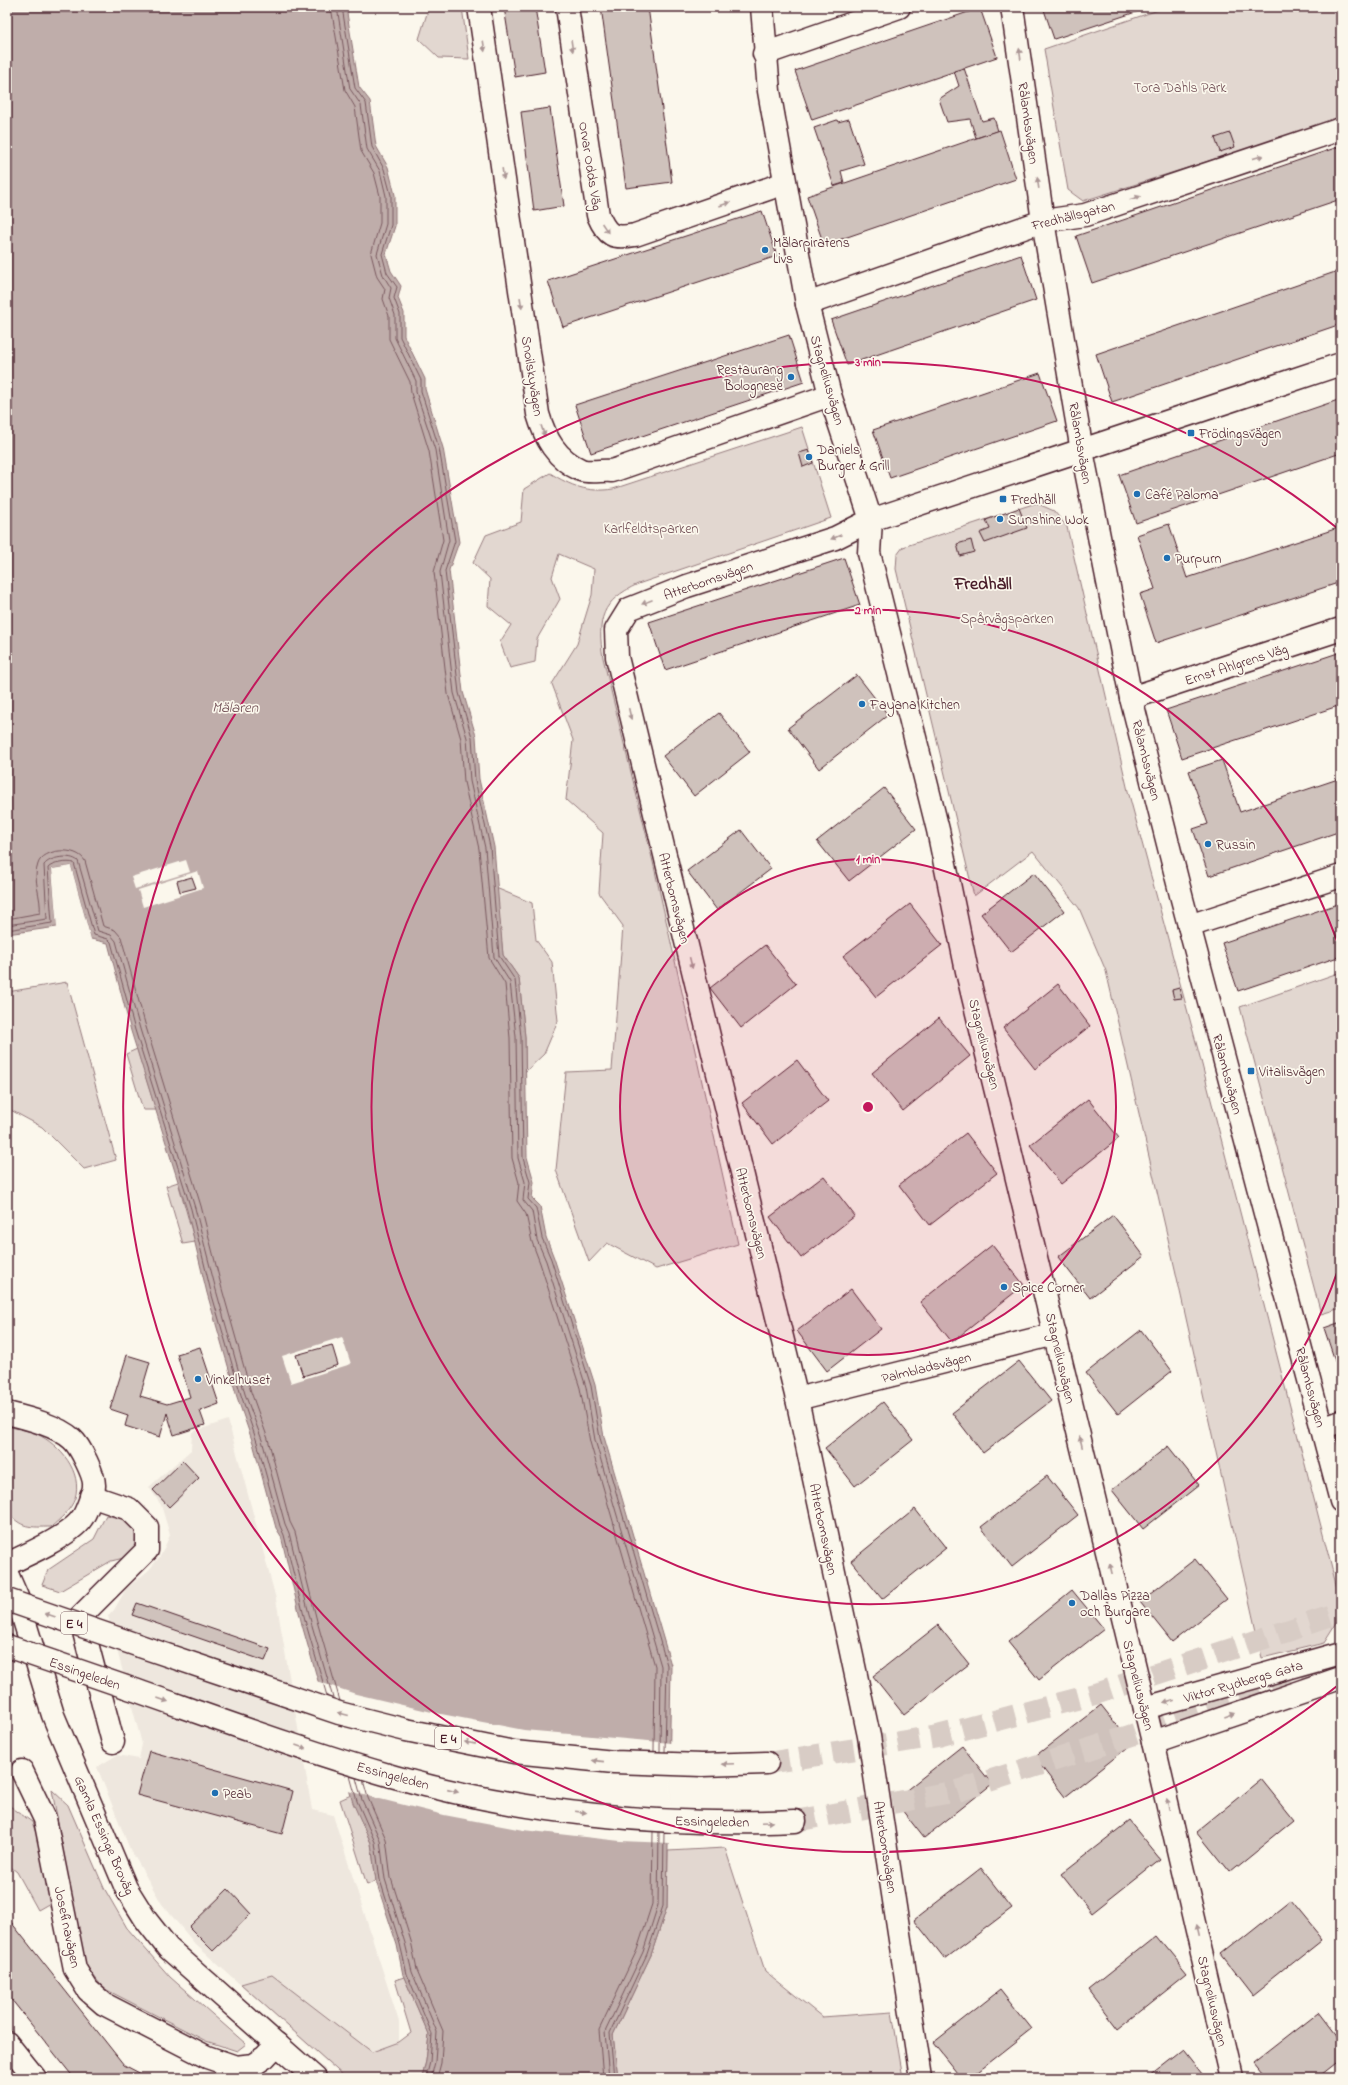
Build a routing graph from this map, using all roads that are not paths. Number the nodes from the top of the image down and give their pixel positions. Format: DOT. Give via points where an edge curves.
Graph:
graph roads {
  1 [pos="479,7"];
  2 [pos="567,7"];
  3 [pos="762,7"];
  4 [pos="899,7"];
  5 [pos="1012,7"];
  6 [pos="764,54"];
  7 [pos="1341,129"];
  8 [pos="785,183"];
  9 [pos="1043,221"];
  10 [pos="807,304"];
  11 [pos="1341,364"];
  12 [pos="830,395"];
  13 [pos="1082,451"];
  14 [pos="871,520"];
  15 [pos="1341,629"];
  16 [pos="1131,698"];
  17 [pos="1341,876"];
  18 [pos="1189,926"];
  19 [pos="1055,1334"];
  20 [pos="797,1399"];
  21 [pos="7,1413"];
  22 [pos="1332,1425"];
  23 [pos="91,1496"];
  24 [pos="1341,1501"];
  25 [pos="7,1564"];
  26 [pos="7,1574"];
  27 [pos="7,1600"];
  28 [pos="7,1646"];
  29 [pos="1341,1653"];
  30 [pos="7,1662"];
  31 [pos="57,1663"];
  32 [pos="1341,1678"];
  33 [pos="1200,1693"];
  34 [pos="1145,1708"];
  35 [pos="1209,1722"];
  36 [pos="113,1742"];
  37 [pos="1153,1742"];
  38 [pos="767,1763"];
  39 [pos="22,1771"];
  40 [pos="795,1821"];
  41 [pos="7,2043"];
  42 [pos="277,2044"];
  43 [pos="35,2078"];
  44 [pos="315,2078"];
  45 [pos="921,2078"];
  46 [pos="1231,2078"];
  1 -- 12 [label="main road, Snoilskyvägen, one-way" via="538,414 545,436 560,456 581,470 612,471"];
  2 -- 8 [label="main road, Orvar Odds Väg, one-way" via="598,215 610,235 621,238 635,235"];
  3 -- 6 [label="main road, Stagneliusvägen"];
  4 -- 6 [label="main road"];
  9 -- 5 [label="main road, Rålambsvägen, one-way"];
  6 -- 8 [label="main road, Stagneliusvägen"];
  9 -- 7 [label="main road, Fredhällsgatan, one-way" via="1084,215"];
  8 -- 10 [label="main road, Stagneliusvägen"];
  9 -- 10 [label="main road, Fredhällsgatan"];
  9 -- 13 [label="main road, Rålambsvägen"];
  10 -- 12 [label="main road, Stagneliusvägen"];
  11 -- 13 [label="main road"];
  12 -- 14 [label="main road, Stagneliusvägen"];
  13 -- 14 [label="main road"];
  13 -- 16 [label="main road, Rålambsvägen"];
  14 -- 19 [label="main road, Stagneliusvägen" via="869,553 938,830 968,976"];
  14 -- 20 [label="main road, Atterbomsvägen, one-way" via="835,538 687,586 629,609 616,630 618,665"];
  15 -- 16 [label="main road, Ernst Ahlgrens Väg"];
  16 -- 18 [label="main road, Rålambsvägen"];
  17 -- 18 [label="main road"];
  18 -- 22 [label="main road, Rålambsvägen"];
  19 -- 20 [label="main road, Palmbladsvägen"];
  34 -- 19 [label="main road, Stagneliusvägen, one-way"];
  20 -- 45 [label="main road, Atterbomsvägen" via="869,1736"];
  21 -- 23 [label="main road" via="38,1420 72,1440 86,1461 94,1486"];
  22 -- 24 [label="main road, Rålambsvägen"];
  23 -- 25 [label="main road" via="82,1518 63,1535 35,1552"];
  23 -- 36 [label="main road" via="129,1509 147,1527 147,1550 80,1618"];
  26 -- 42 [label="main road, Gamla Essinge Broväg" via="17,1597 54,1715 126,1888 168,1948"];
  38 -- 27 [label="main road, E 4, one-way, bridge" via="702,1765 614,1762 514,1752 406,1730 332,1710"];
  28 -- 31 [label="main road, Essingeleden, bridge"];
  29 -- 33 [label="main road, Viktor Rydbergs Gata"];
  30 -- 31 [label="main road, bridge"];
  31 -- 40 [label="main road, Essingeleden, one-way, bridge" via="330,1757 455,1791 509,1802 615,1816 710,1823"];
  35 -- 32 [label="main road, Viktor Rydbergs Gata, one-way"];
  33 -- 34 [label="main road, Viktor Rydbergs Gata, one-way"];
  33 -- 35 [label="main road" via="1195,1701 1195,1711 1200,1718"];
  34 -- 37 [label="main road, Stagneliusvägen"];
  35 -- 37 [label="main road, Viktor Rydbergs Gata"];
  46 -- 37 [label="main road, Stagneliusvägen, one-way"];
  39 -- 42 [label="main road, Josefinavägen" via="45,1819 75,1970 88,1990 104,2004 206,2057 236,2068 253,2065"];
  41 -- 43 [label="main road"];
  42 -- 44 [label="main road, Gamla Essinge Broväg"];
}
